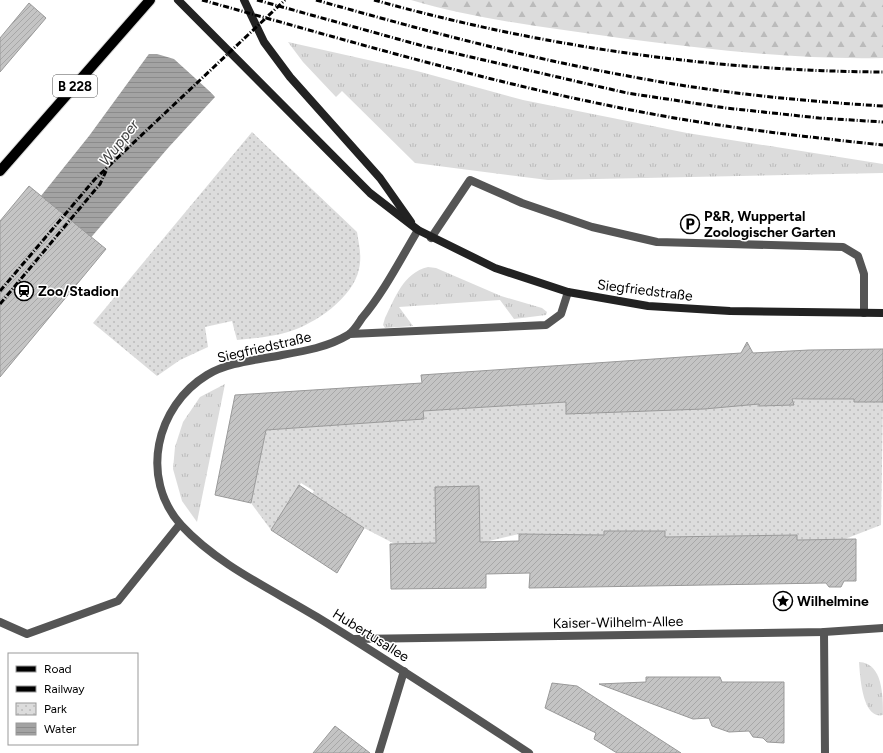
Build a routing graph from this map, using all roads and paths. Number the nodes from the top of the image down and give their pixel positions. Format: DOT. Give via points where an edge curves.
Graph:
graph roads {
  1 [pos="150,0"];
  2 [pos="244,0"];
  3 [pos="180,2"];
  4 [pos="0,171"];
  5 [pos="418,230"];
  6 [pos="431,238"];
  7 [pos="568,292"];
  8 [pos="864,313"];
  9 [pos="883,313"];
  10 [pos="350,334"];
  11 [pos="180,524"];
  12 [pos="198,541"];
  13 [pos="0,622"];
  14 [pos="883,628"];
  15 [pos="824,632"];
  16 [pos="353,639"];
  17 [pos="404,672"];
  18 [pos="379,753"];
  19 [pos="529,753"];
  20 [pos="826,753"];
  1 -- 4 [label="main road, B 228"];
  2 -- 5 [label="street, Siegfriedstraße" via="264,42 290,76 380,178"];
  3 -- 5 [label="street, Siegfriedstraße" via="370,193"];
  5 -- 6 [label="street, Siegfriedstraße"];
  5 -- 10 [label="street, Siegfriedstraße" via="376,302"];
  6 -- 7 [label="street, Siegfriedstraße" via="495,268"];
  6 -- 8 [label="street" via="470,180 522,203 592,227 657,242 843,247 858,256 864,274"];
  7 -- 8 [label="street, Siegfriedstraße" via="648,306 730,311"];
  7 -- 10 [label="street" via="561,314 546,325"];
  8 -- 9 [label="street, Siegfriedstraße"];
  10 -- 11 [label="street, Siegfriedstraße" via="321,348 235,365 209,374 179,398 167,416 162,430 158,447 158,465 164,498"];
  11 -- 12 [label="street, Siegfriedstraße"];
  11 -- 13 [label="street" via="118,601 27,634"];
  12 -- 16 [label="street, Hubertusallee" via="224,562"];
  14 -- 15 [label="street, Kaiser-Wilhelm-Allee"];
  15 -- 16 [label="street, Kaiser-Wilhelm-Allee"];
  15 -- 20 [label="street"];
  16 -- 17 [label="street, Hubertusallee"];
  17 -- 18 [label="street"];
  17 -- 19 [label="street, Hubertusallee"];
}
